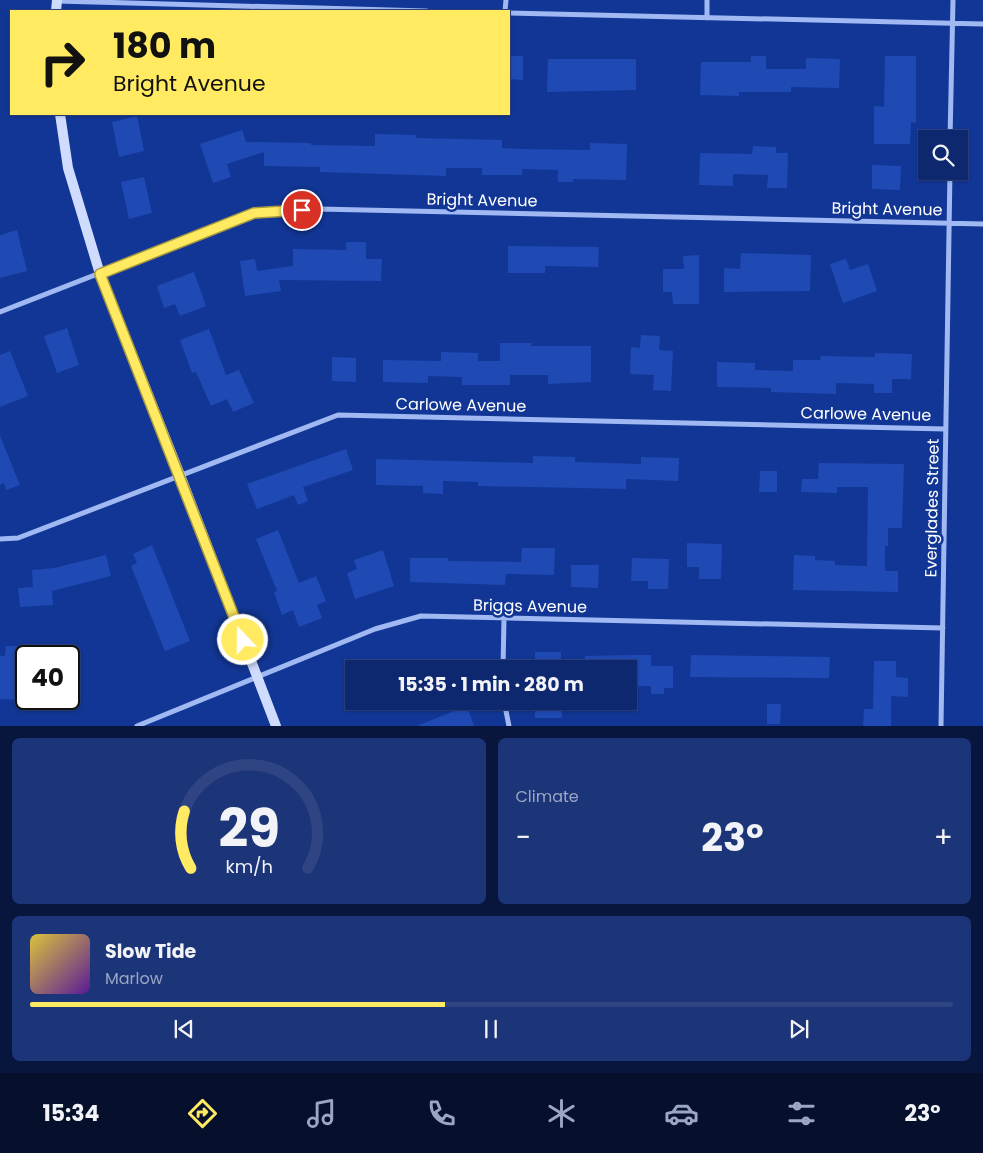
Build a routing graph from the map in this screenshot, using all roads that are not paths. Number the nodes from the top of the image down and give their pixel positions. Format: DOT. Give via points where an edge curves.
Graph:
graph roads {
  1 [pos="274,0"];
  2 [pos="707,0"];
  3 [pos="953,0"];
  4 [pos="56,4"];
  5 [pos="274,7"];
  6 [pos="390,10"];
  7 [pos="510,13"];
  8 [pos="707,18"];
  9 [pos="952,24"];
  10 [pos="983,24"];
  11 [pos="60,115"];
  12 [pos="950,130"];
  13 [pos="950,180"];
  14 [pos="949,223"];
  15 [pos="983,224"];
  16 [pos="100,274"];
  17 [pos="0,312"];
  18 [pos="945,429"];
  19 [pos="180,475"];
  20 [pos="0,538"];
  21 [pos="504,618"];
  22 [pos="943,628"];
  23 [pos="503,660"];
  24 [pos="257,677"];
  25 [pos="506,710"];
  26 [pos="137,726"];
  27 [pos="276,726"];
  28 [pos="509,726"];
  29 [pos="941,726"];
  1 -- 5 [label="street"];
  2 -- 8 [label="street"];
  3 -- 9 [label="street"];
  4 -- 5 [label="street"];
  5 -- 6 [label="street"];
  7 -- 8 [label="street"];
  8 -- 9 [label="street"];
  9 -- 10 [label="street"];
  9 -- 12 [label="street"];
  11 -- 16 [label="street" via="68,168"];
  13 -- 14 [label="street, Everglades Street"];
  14 -- 15 [label="street, Bright Avenue"];
  14 -- 16 [label="street, Bright Avenue" via="319,209 254,213"];
  14 -- 18 [label="street, Everglades Street"];
  16 -- 17 [label="street, Bright Avenue"];
  16 -- 19 [label="street"];
  18 -- 19 [label="street, Carlowe Avenue" via="338,415"];
  18 -- 22 [label="street, Everglades Street"];
  19 -- 20 [label="street, Carlowe Avenue" via="18,538"];
  19 -- 24 [label="street"];
  21 -- 22 [label="street, Briggs Avenue"];
  21 -- 23 [label="street"];
  21 -- 24 [label="street, Briggs Avenue" via="421,616 375,629"];
  22 -- 29 [label="street, Everglades Street"];
  24 -- 26 [label="street, Briggs Avenue"];
  24 -- 27 [label="street"];
  25 -- 28 [label="street"];
}
